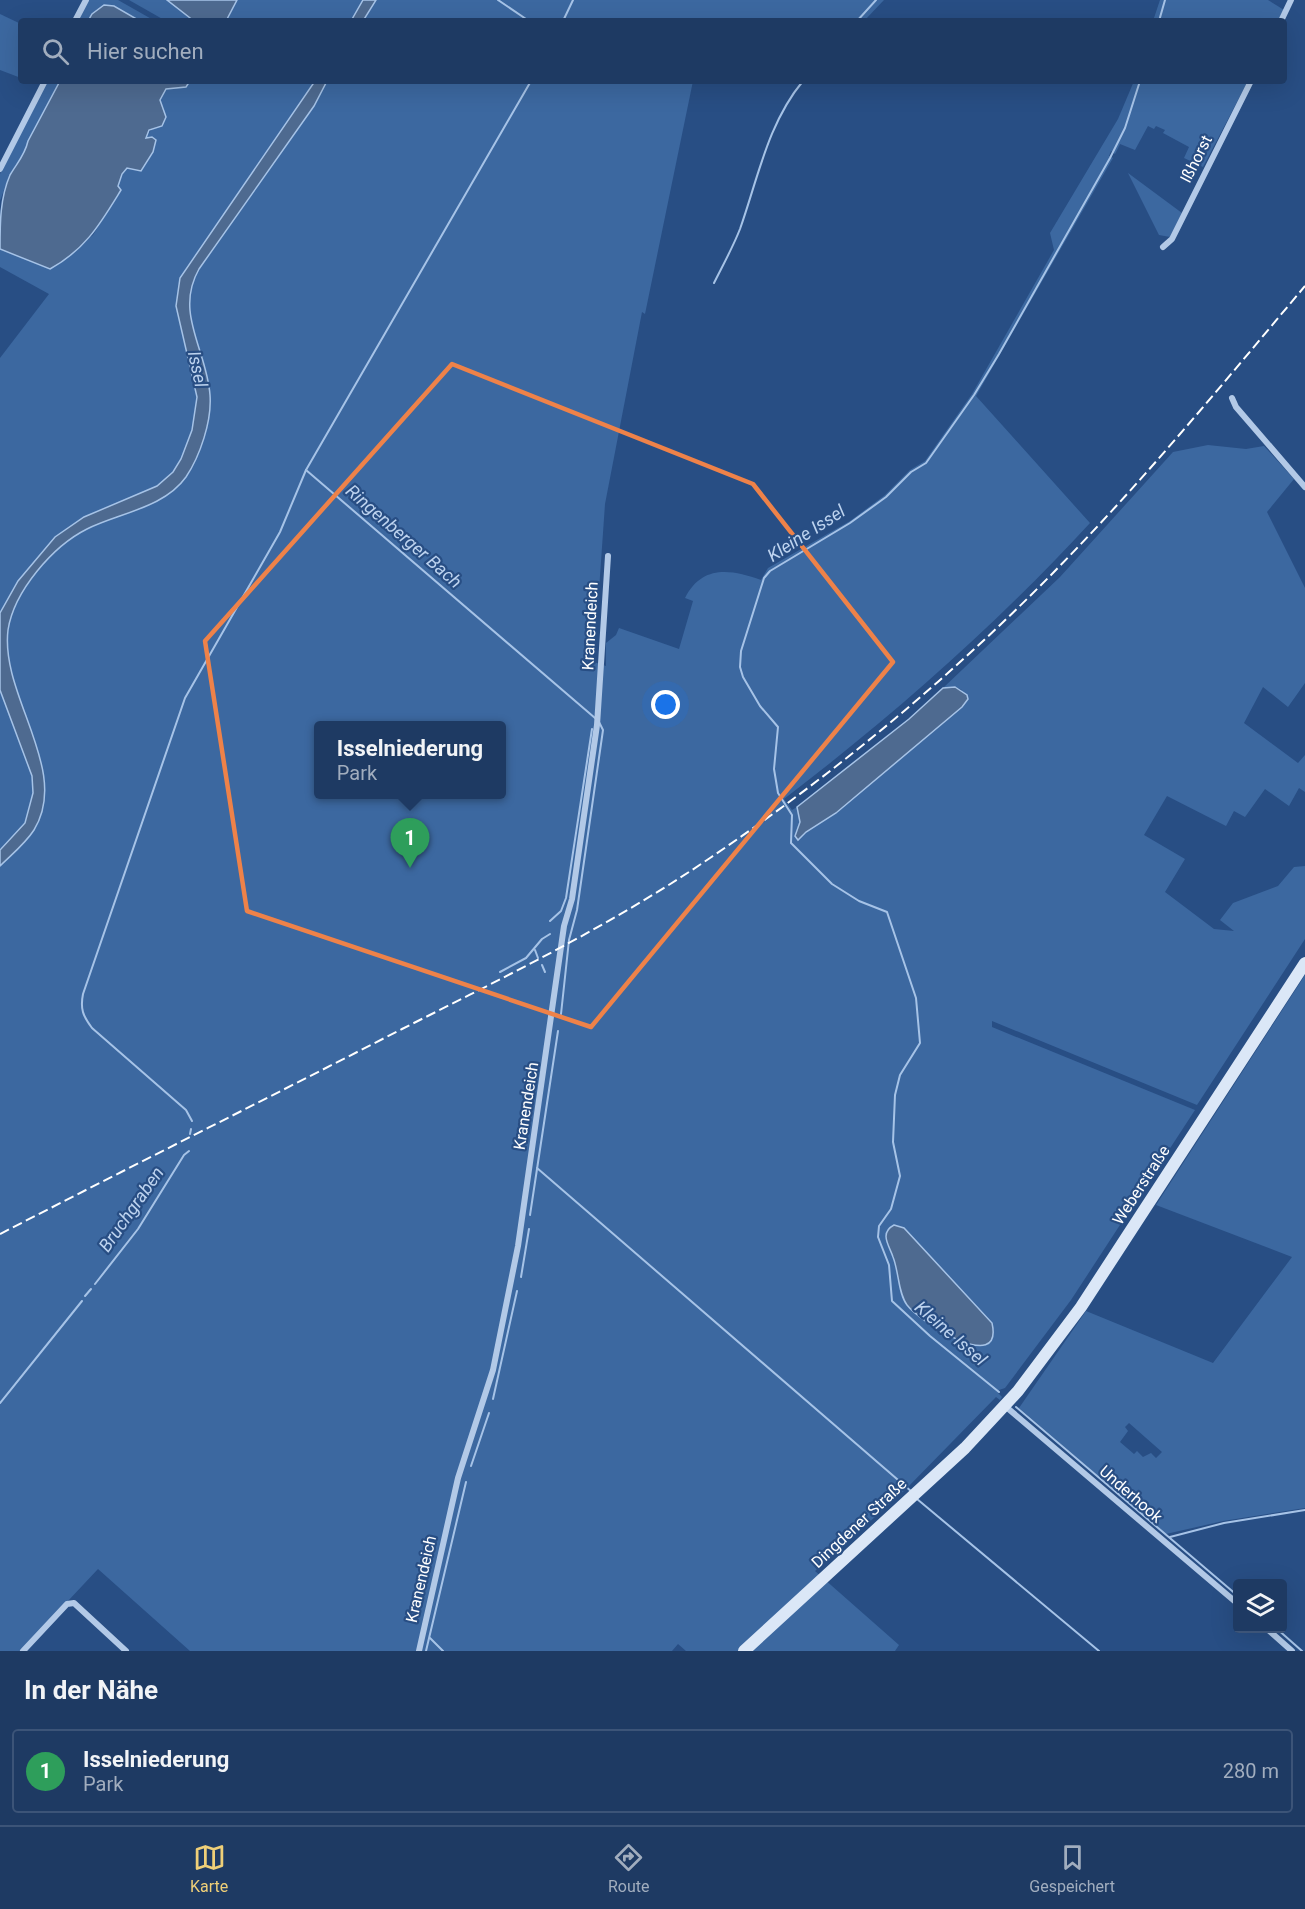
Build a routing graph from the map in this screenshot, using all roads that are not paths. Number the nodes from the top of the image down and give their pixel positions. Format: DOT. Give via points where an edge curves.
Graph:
graph roads {
  1 [pos="86,0"];
  2 [pos="1291,0"];
  3 [pos="77,18"];
  4 [pos="1282,18"];
  5 [pos="43,84"];
  6 [pos="1250,84"];
  7 [pos="0,169"];
  8 [pos="1163,248"];
  9 [pos="1232,398"];
  10 [pos="1305,487"];
  11 [pos="608,556"];
  12 [pos="1305,963"];
  13 [pos="1005,1406"];
  14 [pos="994,1418"];
  15 [pos="1233,1600"];
  16 [pos="1271,1633"];
  17 [pos="23,1651"];
  18 [pos="126,1651"];
  19 [pos="418,1651"];
  20 [pos="744,1651"];
  21 [pos="1292,1651"];
  1 -- 3 [label="street"];
  2 -- 4 [label="street"];
  5 -- 7 [label="street"];
  6 -- 8 [label="street, Ißhorst" via="1172,239"];
  9 -- 10 [label="street"];
  11 -- 19 [label="street, Kranendeich" via="597,725 518,1246 493,1370 458,1478"];
  12 -- 13 [label="main road, Weberstraße" via="1081,1307"];
  13 -- 14 [label="main road, Weberstraße"];
  13 -- 15 [label="street, Underhook"];
  14 -- 20 [label="main road, Dingdener Straße"];
  16 -- 21 [label="street"];
  17 -- 18 [label="street" via="67,1605 74,1603"];
}
